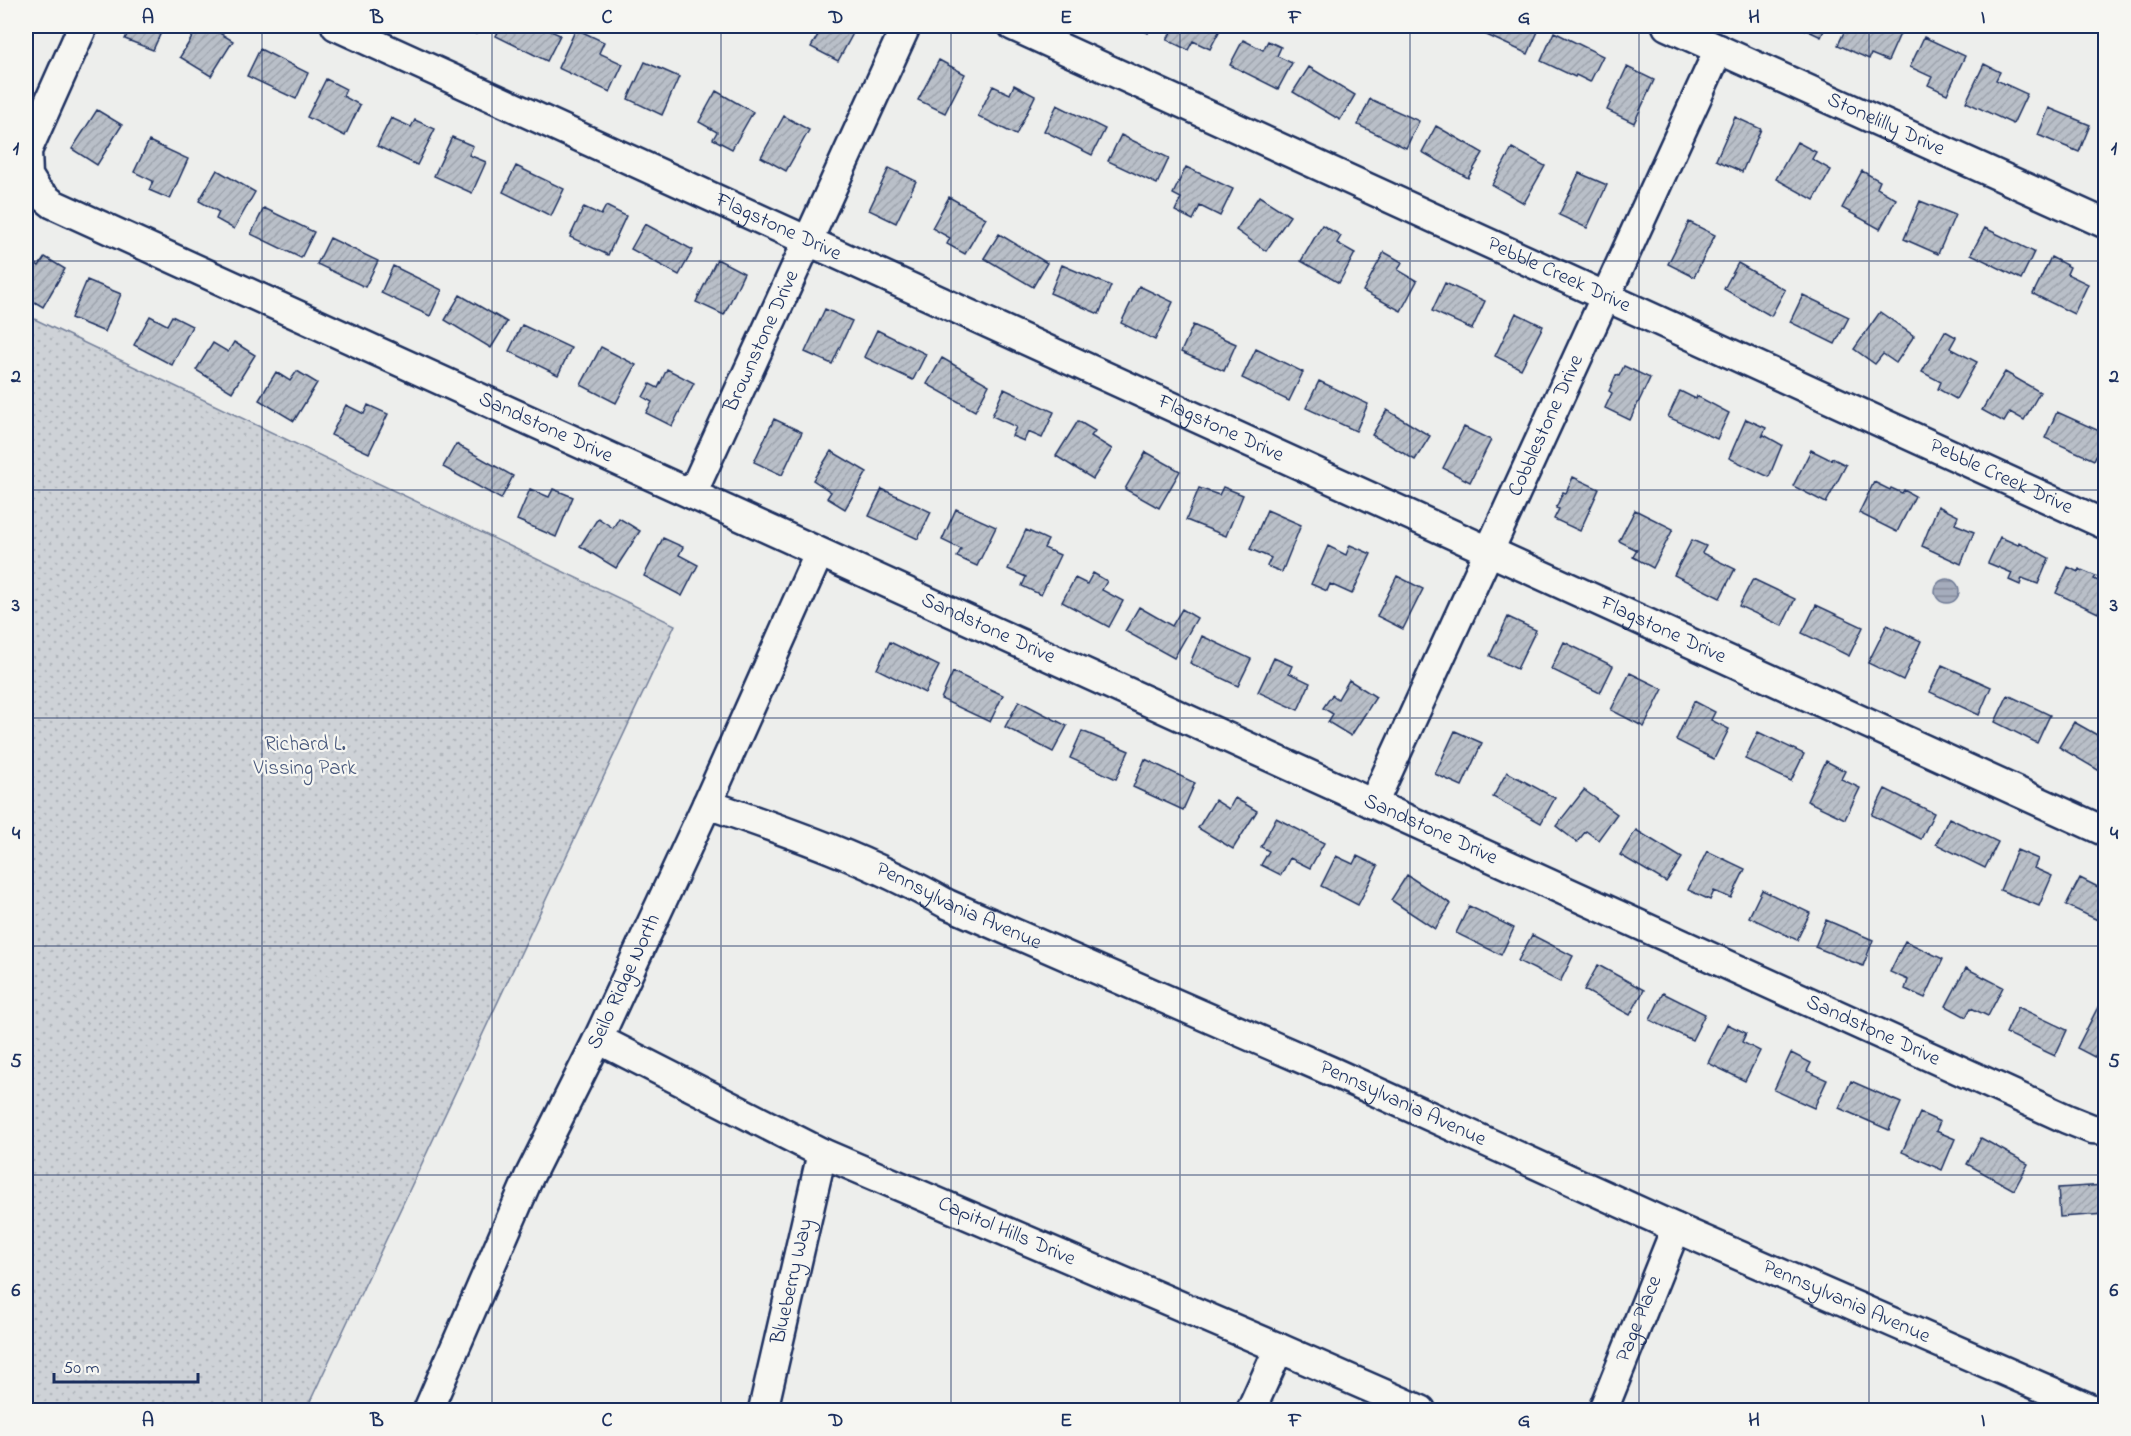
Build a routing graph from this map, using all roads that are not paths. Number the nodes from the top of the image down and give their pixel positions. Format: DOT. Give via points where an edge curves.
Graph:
graph roads {
  1 [pos="83,26"];
  2 [pos="336,26"];
  3 [pos="906,26"];
  4 [pos="1013,26"];
  5 [pos="1667,26"];
  6 [pos="1719,49"];
  7 [pos="2106,224"];
  8 [pos="807,241"];
  9 [pos="1605,296"];
  10 [pos="692,494"];
  11 [pos="2106,525"];
  12 [pos="1489,551"];
  13 [pos="819,553"];
  14 [pos="707,804"];
  15 [pos="1373,804"];
  16 [pos="2106,832"];
  17 [pos="598,1039"];
  18 [pos="2106,1130"];
  19 [pos="822,1153"];
  20 [pos="1676,1228"];
  21 [pos="1280,1348"];
  22 [pos="428,1410"];
  23 [pos="763,1410"];
  24 [pos="1251,1410"];
  25 [pos="1421,1410"];
  26 [pos="1603,1410"];
  27 [pos="2094,1410"];
  1 -- 10 [label="street, Sandstone Drive" via="27,151 28,176 38,192 53,204"];
  2 -- 8 [label="street, Flagstone Drive"];
  3 -- 8 [label="street, Brownstone Drive"];
  4 -- 9 [label="street, Pebble Creek Drive"];
  5 -- 6 [label="street, Stonelilly Drive"];
  6 -- 7 [label="street, Stonelilly Drive"];
  6 -- 9 [label="street, Cobblestone Drive"];
  8 -- 10 [label="street, Brownstone Drive"];
  8 -- 12 [label="street, Flagstone Drive"];
  9 -- 11 [label="street, Pebble Creek Drive"];
  9 -- 12 [label="street, Cobblestone Drive"];
  10 -- 13 [label="street, Sandstone Drive"];
  12 -- 15 [label="street, Cobblestone Drive"];
  12 -- 16 [label="street, Flagstone Drive"];
  13 -- 14 [label="street, Seilo Ridge North"];
  13 -- 15 [label="street, Sandstone Drive"];
  14 -- 17 [label="street, Seilo Ridge North"];
  14 -- 20 [label="street, Pennsylvania Avenue" via="914,885"];
  15 -- 18 [label="street, Sandstone Drive" via="2067,1119"];
  17 -- 19 [label="street, Capitol Hills Drive"];
  17 -- 22 [label="street, Seilo Ridge North" via="528,1177"];
  19 -- 21 [label="street, Capitol Hills Drive"];
  19 -- 23 [label="street, Blueberry Way"];
  20 -- 26 [label="street, Page Place"];
  20 -- 27 [label="street, Pennsylvania Avenue"];
  21 -- 24 [label="street"];
  21 -- 25 [label="street, Capitol Hills Drive"];
}
